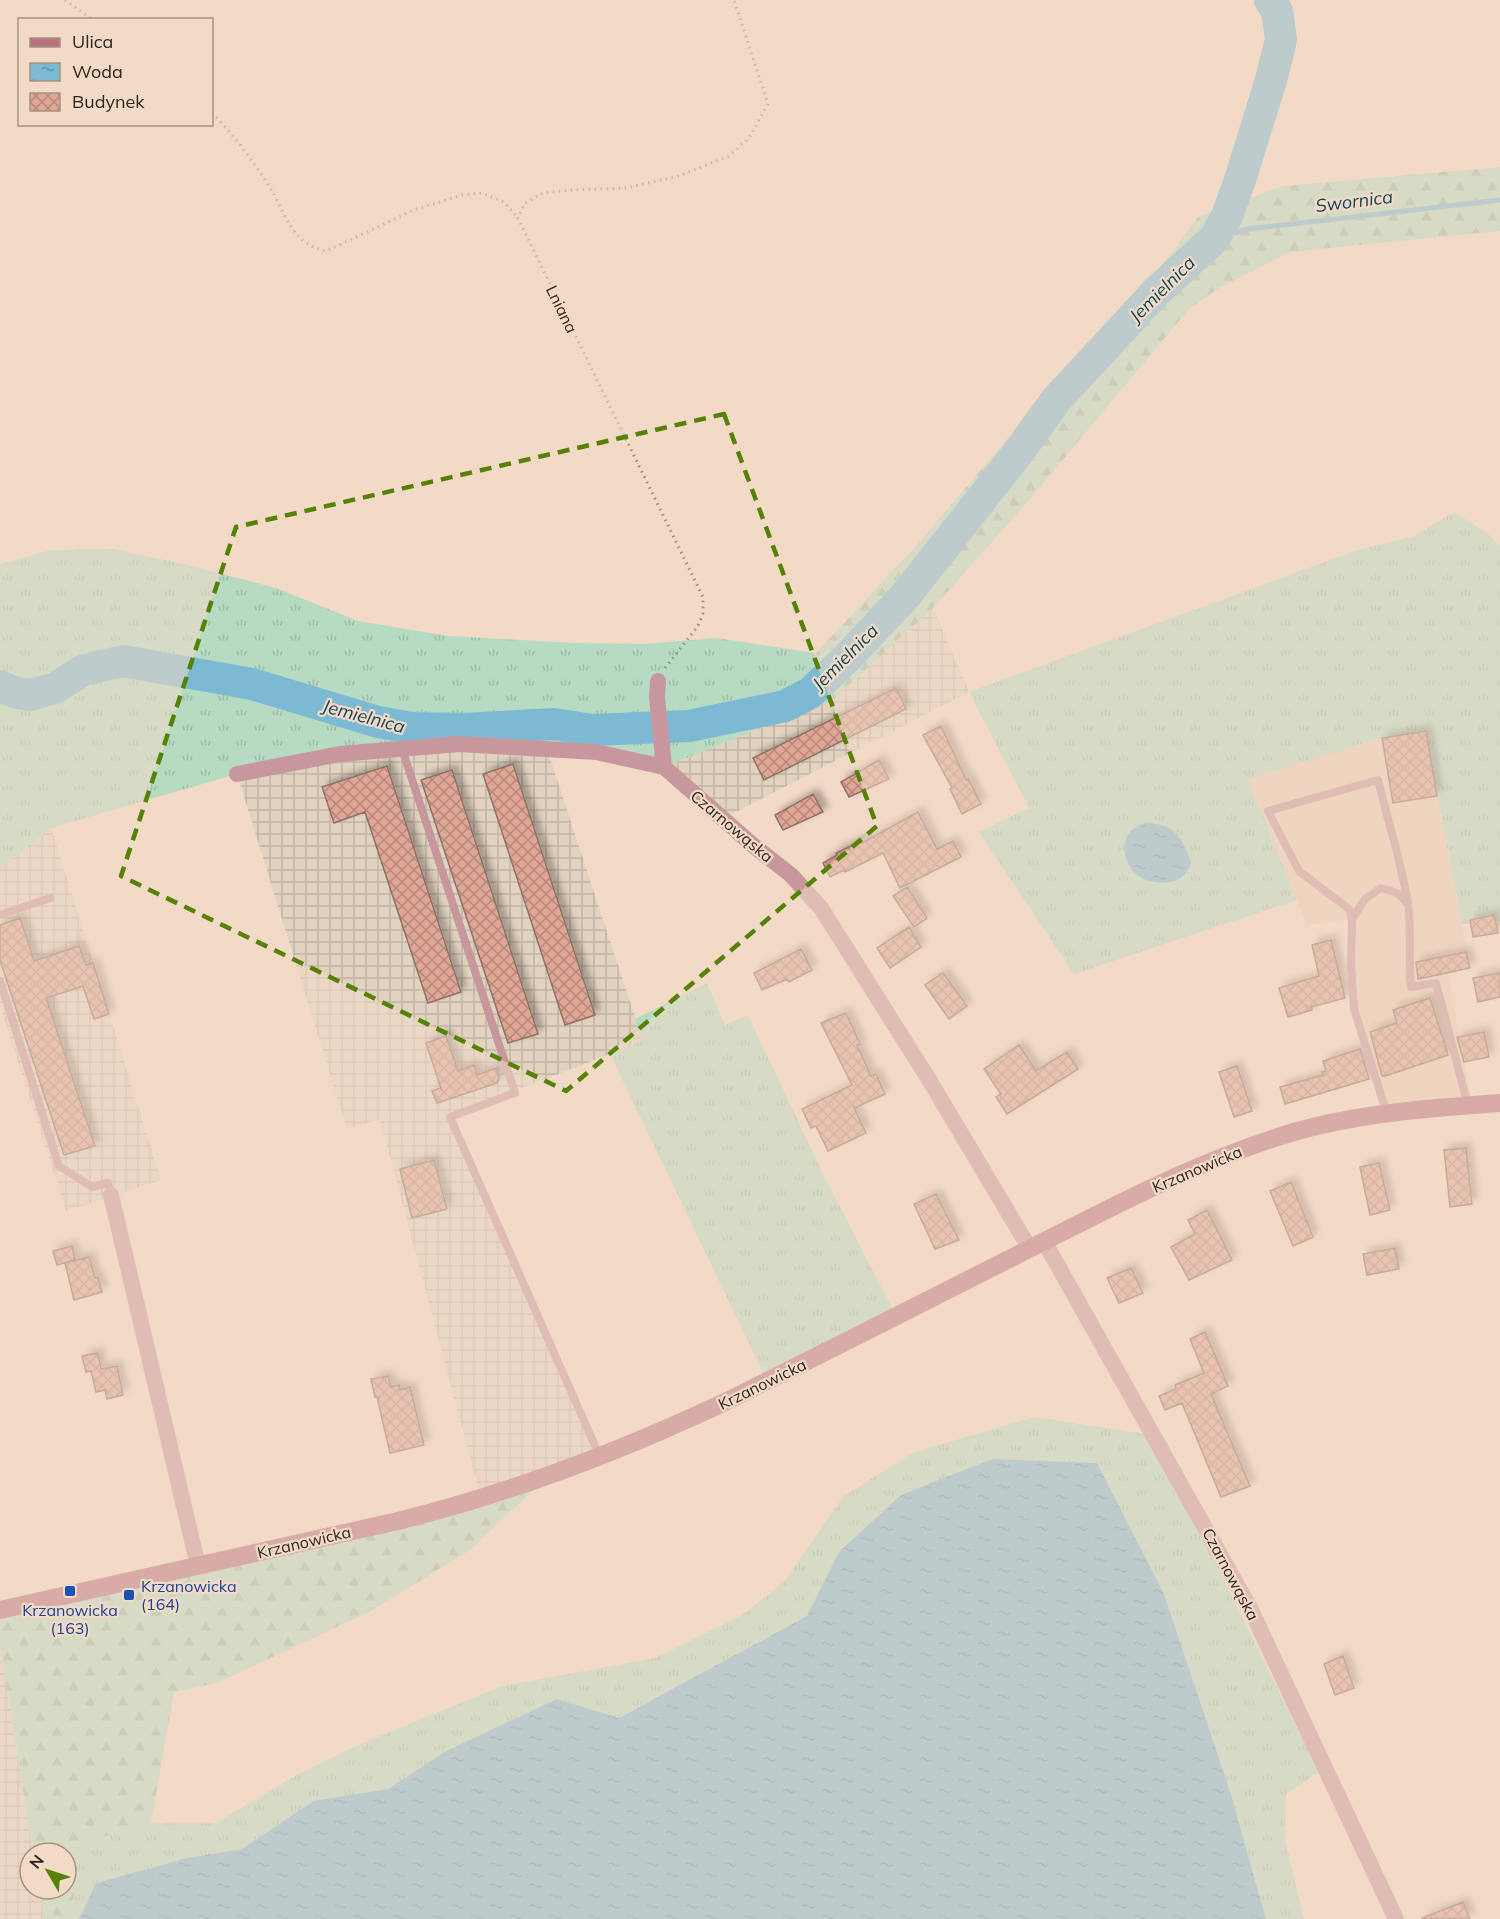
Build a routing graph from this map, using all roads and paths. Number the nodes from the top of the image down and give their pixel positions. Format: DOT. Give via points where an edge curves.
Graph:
graph roads {
  1 [pos="65,0"];
  2 [pos="734,0"];
  3 [pos="90,18"];
  4 [pos="213,114"];
  5 [pos="519,218"];
  6 [pos="658,681"];
  7 [pos="402,748"];
  8 [pos="664,767"];
  9 [pos="237,774"];
  10 [pos="50,898"];
  11 [pos="1408,903"];
  12 [pos="0,915"];
  13 [pos="1352,919"];
  14 [pos="0,981"];
  15 [pos="1500,1103"];
  16 [pos="1468,1106"];
  17 [pos="1387,1114"];
  18 [pos="111,1195"];
  19 [pos="1037,1245"];
  20 [pos="600,1457"];
  21 [pos="198,1566"];
  22 [pos="0,1610"];
  23 [pos="1396,1919"];
  1 -- 3 [label="path"];
  2 -- 5 [label="path" via="768,104 749,138 729,156 679,176 626,188 543,193 525,203"];
  4 -- 5 [label="path" via="246,153 297,235 318,250 326,251 414,210 462,195 482,193 504,202"];
  5 -- 6 [label="path, Lniana" via="703,597 698,626"];
  6 -- 8 [label="street"];
  7 -- 8 [label="street, Czarnowąska" via="459,744 596,752"];
  7 -- 9 [label="street, Czarnowąska" via="340,754"];
  7 -- 20 [label="lane" via="514,1093 450,1116"];
  8 -- 19 [label="street, Czarnowąska" via="791,875 821,908"];
  10 -- 12 [label="lane"];
  11 -- 13 [label="lane" via="1397,893 1381,888 1365,899"];
  11 -- 13 [label="lane" via="1378,780 1268,811 1299,871 1349,909"];
  11 -- 16 [label="lane" via="1410,987 1436,983"];
  13 -- 17 [label="lane" via="1354,1009"];
  14 -- 18 [label="lane" via="59,1166 92,1187 108,1183"];
  15 -- 16 [label="street, Krzanowicka"];
  16 -- 17 [label="street, Krzanowicka"];
  17 -- 19 [label="street, Krzanowicka" via="1295,1132 1231,1153"];
  18 -- 21 [label="street"];
  19 -- 20 [label="street, Krzanowicka" via="725,1402"];
  19 -- 23 [label="street, Czarnowąska" via="1250,1608"];
  20 -- 21 [label="street, Krzanowicka" via="446,1509"];
  21 -- 22 [label="street, Krzanowicka"];
}
